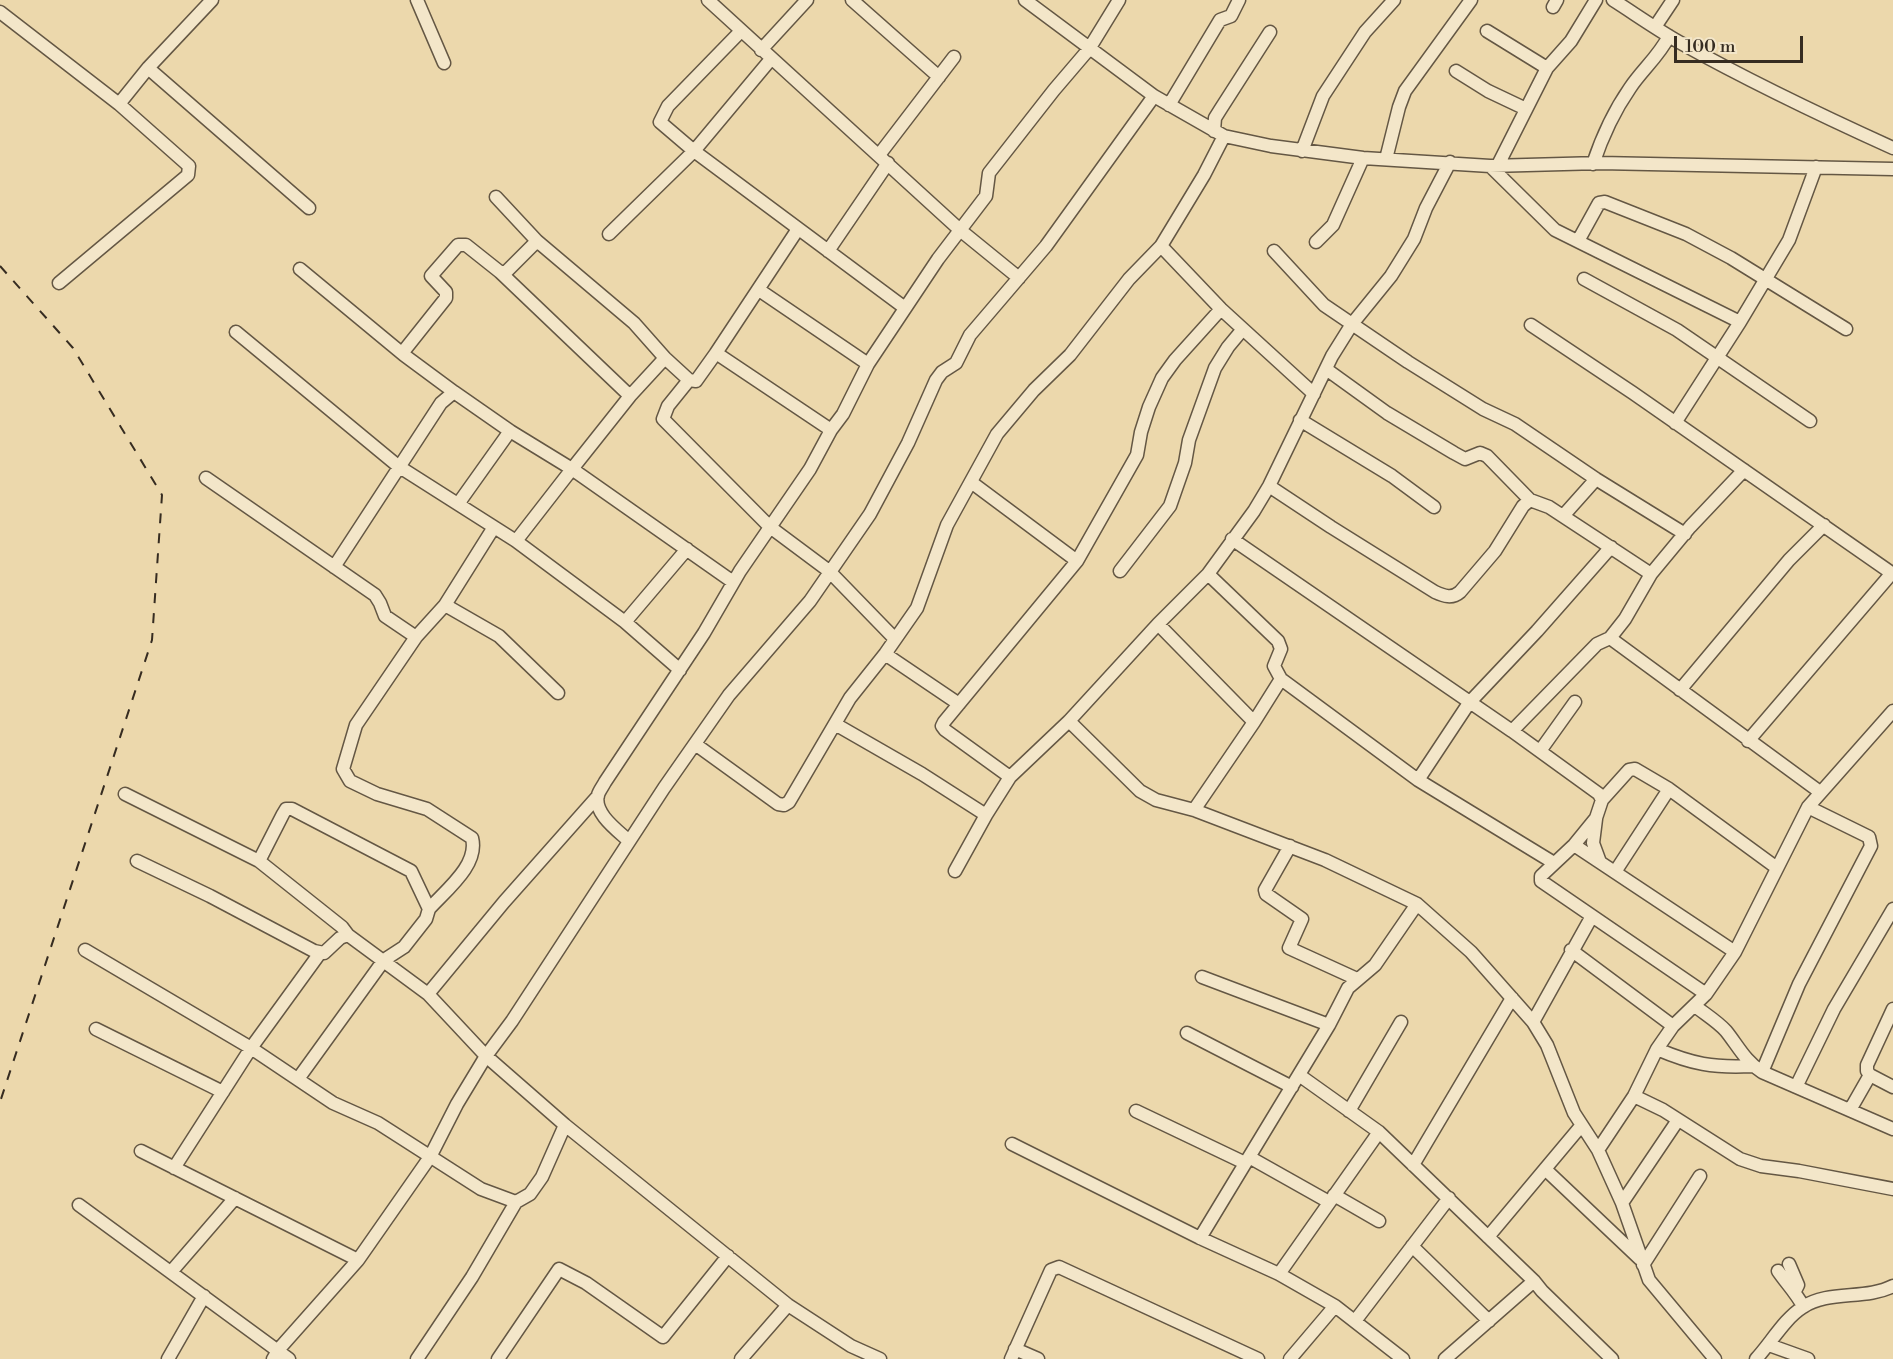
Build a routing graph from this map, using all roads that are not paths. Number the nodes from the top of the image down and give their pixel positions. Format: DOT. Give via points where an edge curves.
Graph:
graph roads {
  1 [pos="212,0"];
  2 [pos="417,0"];
  3 [pos="708,0"];
  4 [pos="807,0"];
  5 [pos="852,0"];
  6 [pos="1025,0"];
  7 [pos="1119,0"];
  8 [pos="1239,0"];
  9 [pos="1394,0"];
  10 [pos="1471,0"];
  11 [pos="1596,0"];
  12 [pos="1613,0"];
  13 [pos="1672,0"];
  14 [pos="0,12"];
  15 [pos="1655,27"];
  16 [pos="741,31"];
  17 [pos="1487,31"];
  18 [pos="1270,32"];
  19 [pos="1669,36"];
  20 [pos="1089,49"];
  21 [pos="761,50"];
  22 [pos="954,57"];
  23 [pos="771,59"];
  24 [pos="444,63"];
  25 [pos="148,68"];
  26 [pos="1547,68"];
  27 [pos="1456,71"];
  28 [pos="939,76"];
  29 [pos="1154,96"];
  30 [pos="119,104"];
  31 [pos="1169,105"];
  32 [pos="1526,109"];
  33 [pos="1219,133"];
  34 [pos="1893,148"];
  35 [pos="1302,151"];
  36 [pos="694,152"];
  37 [pos="1363,158"];
  38 [pos="884,159"];
  39 [pos="1386,159"];
  40 [pos="1450,162"];
  41 [pos="1593,164"];
  42 [pos="1494,165"];
  43 [pos="1816,167"];
  44 [pos="1893,169"];
  45 [pos="496,197"];
  46 [pos="309,208"];
  47 [pos="798,229"];
  48 [pos="960,230"];
  49 [pos="609,234"];
  50 [pos="1578,241"];
  51 [pos="537,242"];
  52 [pos="1316,242"];
  53 [pos="1161,246"];
  54 [pos="828,251"];
  55 [pos="1274,251"];
  56 [pos="300,269"];
  57 [pos="500,272"];
  58 [pos="1018,278"];
  59 [pos="1764,278"];
  60 [pos="1584,279"];
  61 [pos="59,283"];
  62 [pos="759,290"];
  63 [pos="905,308"];
  64 [pos="1221,309"];
  65 [pos="1740,322"];
  66 [pos="1352,324"];
  67 [pos="1531,325"];
  68 [pos="1243,329"];
  69 [pos="1846,329"];
  70 [pos="236,332"];
  71 [pos="403,352"];
  72 [pos="716,353"];
  73 [pos="1717,357"];
  74 [pos="665,358"];
  75 [pos="868,364"];
  76 [pos="1326,369"];
  77 [pos="689,380"];
  78 [pos="454,392"];
  79 [pos="1314,394"];
  80 [pos="630,396"];
  81 [pos="1300,420"];
  82 [pos="1810,421"];
  83 [pos="1675,423"];
  84 [pos="831,429"];
  85 [pos="510,431"];
  86 [pos="399,466"];
  87 [pos="572,469"];
  88 [pos="1744,470"];
  89 [pos="206,478"];
  90 [pos="1596,479"];
  91 [pos="971,482"];
  92 [pos="1269,486"];
  93 [pos="1530,500"];
  94 [pos="458,504"];
  95 [pos="1434,507"];
  96 [pos="1563,516"];
  97 [pos="1824,525"];
  98 [pos="494,527"];
  99 [pos="770,527"];
  100 [pos="1685,534"];
  101 [pos="1232,539"];
  102 [pos="516,540"];
  103 [pos="1611,547"];
  104 [pos="687,549"];
  105 [pos="1077,561"];
  106 [pos="334,567"];
  107 [pos="830,571"];
  108 [pos="1120,571"];
  109 [pos="1893,573"];
  110 [pos="1208,574"];
  111 [pos="1651,574"];
  112 [pos="733,582"];
  113 [pos="445,605"];
  114 [pos="625,622"];
  115 [pos="1158,624"];
  116 [pos="416,637"];
  117 [pos="1610,638"];
  118 [pos="895,639"];
  119 [pos="885,654"];
  120 [pos="680,670"];
  121 [pos="1281,679"];
  122 [pos="1680,690"];
  123 [pos="558,693"];
  124 [pos="1575,702"];
  125 [pos="1469,703"];
  126 [pos="959,704"];
  127 [pos="1893,711"];
  128 [pos="1069,721"];
  129 [pos="1254,722"];
  130 [pos="835,724"];
  131 [pos="1512,731"];
  132 [pos="1748,741"];
  133 [pos="695,744"];
  134 [pos="1540,751"];
  135 [pos="1010,777"];
  136 [pos="1418,780"];
  137 [pos="1669,789"];
  138 [pos="1820,792"];
  139 [pos="125,794"];
  140 [pos="598,796"];
  141 [pos="1602,800"];
  142 [pos="1808,807"];
  143 [pos="1194,810"];
  144 [pos="986,815"];
  145 [pos="1596,818"];
  146 [pos="629,841"];
  147 [pos="1574,845"];
  148 [pos="1290,846"];
  149 [pos="137,861"];
  150 [pos="259,861"];
  151 [pos="1600,862"];
  152 [pos="1554,863"];
  153 [pos="1777,868"];
  154 [pos="955,871"];
  155 [pos="1615,872"];
  156 [pos="1417,904"];
  157 [pos="429,909"];
  158 [pos="1892,912"];
  159 [pos="1592,916"];
  160 [pos="348,935"];
  161 [pos="85,950"];
  162 [pos="1571,950"];
  163 [pos="1735,952"];
  164 [pos="320,953"];
  165 [pos="384,960"];
  166 [pos="1202,977"];
  167 [pos="1357,979"];
  168 [pos="428,994"];
  169 [pos="1706,994"];
  170 [pos="1512,998"];
  171 [pos="1695,1006"];
  172 [pos="1893,1009"];
  173 [pos="1401,1022"];
  174 [pos="1533,1022"];
  175 [pos="1329,1025"];
  176 [pos="1673,1026"];
  177 [pos="96,1029"];
  178 [pos="1186,1034"];
  179 [pos="252,1048"];
  180 [pos="1657,1048"];
  181 [pos="486,1056"];
  182 [pos="1757,1069"];
  183 [pos="1299,1075"];
  184 [pos="1870,1075"];
  185 [pos="298,1079"];
  186 [pos="1797,1085"];
  187 [pos="1292,1087"];
  188 [pos="1893,1087"];
  189 [pos="223,1092"];
  190 [pos="1634,1096"];
  191 [pos="1850,1110"];
  192 [pos="1136,1111"];
  193 [pos="1348,1111"];
  194 [pos="1678,1120"];
  195 [pos="565,1125"];
  196 [pos="1581,1126"];
  197 [pos="1893,1129"];
  198 [pos="1379,1132"];
  199 [pos="1012,1144"];
  200 [pos="1598,1150"];
  201 [pos="141,1151"];
  202 [pos="429,1157"];
  203 [pos="1247,1160"];
  204 [pos="1413,1165"];
  205 [pos="174,1168"];
  206 [pos="1545,1169"];
  207 [pos="1700,1176"];
  208 [pos="1893,1189"];
  209 [pos="235,1198"];
  210 [pos="1332,1198"];
  211 [pos="1449,1198"];
  212 [pos="516,1202"];
  213 [pos="1622,1203"];
  214 [pos="79,1205"];
  215 [pos="1379,1221"];
  216 [pos="1488,1237"];
  217 [pos="1200,1238"];
  218 [pos="1412,1246"];
  219 [pos="728,1256"];
  220 [pos="358,1260"];
  221 [pos="1643,1263"];
  222 [pos="1784,1268"];
  223 [pos="171,1272"];
  224 [pos="1279,1274"];
  225 [pos="1534,1281"];
  226 [pos="1893,1286"];
  227 [pos="204,1296"];
  228 [pos="788,1305"];
  229 [pos="1335,1306"];
  230 [pos="1803,1306"];
  231 [pos="1355,1321"];
  232 [pos="1489,1321"];
  233 [pos="1769,1346"];
  234 [pos="276,1354"];
  235 [pos="1013,1354"];
  236 [pos="1604,1356"];
  237 [pos="168,1359"];
  238 [pos="289,1359"];
  239 [pos="417,1359"];
  240 [pos="498,1359"];
  241 [pos="741,1359"];
  242 [pos="880,1359"];
  243 [pos="1038,1359"];
  244 [pos="1258,1359"];
  245 [pos="1290,1359"];
  246 [pos="1403,1359"];
  247 [pos="1445,1359"];
  248 [pos="1715,1359"];
  249 [pos="1756,1359"];
  250 [pos="1808,1359"];
  1 -- 25 [label="street"];
  2 -- 24 [label="street"];
  3 -- 16 [label="street"];
  4 -- 21 [label="street"];
  5 -- 28 [label="street"];
  6 -- 20 [label="street"];
  7 -- 20 [label="street"];
  8 -- 31 [label="street" via="1231,16 1220,20"];
  9 -- 35 [label="street" via="1365,32 1323,96"];
  10 -- 39 [label="street" via="1405,91"];
  11 -- 26 [label="street"];
  12 -- 15 [label="street"];
  13 -- 15 [label="street"];
  14 -- 30 [label="street"];
  15 -- 19 [label="street"];
  16 -- 21 [label="street"];
  16 -- 36 [label="street" via="668,106 660,122"];
  17 -- 26 [label="street"];
  18 -- 33 [label="street" via="1215,118"];
  19 -- 34 [label="street" via="1806,109"];
  19 -- 41 [label="street" via="1630,87"];
  20 -- 29 [label="street"];
  20 -- 48 [label="street" via="989,173 986,196"];
  21 -- 23 [label="street"];
  22 -- 28 [label="street"];
  23 -- 36 [label="street"];
  23 -- 38 [label="street"];
  25 -- 30 [label="street"];
  25 -- 46 [label="street"];
  26 -- 32 [label="street"];
  27 -- 32 [label="street"];
  28 -- 38 [label="street"];
  29 -- 31 [label="street"];
  29 -- 58 [label="street"];
  30 -- 61 [label="street" via="189,166 189,175"];
  31 -- 33 [label="street"];
  32 -- 42 [label="street"];
  33 -- 35 [label="street"];
  33 -- 53 [label="street" via="1204,176"];
  35 -- 37 [label="street"];
  36 -- 47 [label="street"];
  36 -- 49 [label="street"];
  37 -- 39 [label="street"];
  37 -- 52 [label="street" via="1333,225"];
  38 -- 48 [label="street"];
  38 -- 54 [label="street"];
  39 -- 40 [label="street"];
  40 -- 42 [label="street"];
  40 -- 66 [label="street" via="1414,239 1391,276"];
  41 -- 42 [label="street"];
  41 -- 43 [label="street"];
  42 -- 50 [label="street" via="1555,230"];
  43 -- 44 [label="street"];
  43 -- 59 [label="street" via="1789,240"];
  45 -- 51 [label="street"];
  47 -- 54 [label="street"];
  47 -- 62 [label="street"];
  48 -- 58 [label="street"];
  48 -- 63 [label="street"];
  50 -- 59 [label="street" via="1599,203 1605,202 1686,234"];
  50 -- 65 [label="street"];
  51 -- 57 [label="street" via="511,268"];
  51 -- 74 [label="street" via="634,323"];
  53 -- 64 [label="street"];
  53 -- 91 [label="street" via="1129,279 1070,355 996,434"];
  54 -- 63 [label="street"];
  55 -- 66 [label="street" via="1324,305"];
  56 -- 71 [label="street"];
  57 -- 71 [label="street" via="466,245 458,245 431,276 446,292 446,298"];
  57 -- 80 [label="street"];
  58 -- 107 [label="street" via="970,335 956,363 936,380 878,501"];
  59 -- 65 [label="street"];
  59 -- 69 [label="street"];
  60 -- 73 [label="street" via="1677,330"];
  62 -- 72 [label="street"];
  62 -- 75 [label="street"];
  63 -- 75 [label="street"];
  64 -- 68 [label="street"];
  64 -- 105 [label="street" via="1162,378 1149,406 1137,455"];
  65 -- 73 [label="street"];
  66 -- 76 [label="street"];
  66 -- 90 [label="street"];
  67 -- 83 [label="street"];
  68 -- 79 [label="street"];
  68 -- 108 [label="street" via="1215,368 1170,506"];
  70 -- 86 [label="street"];
  71 -- 78 [label="street"];
  72 -- 77 [label="street" via="696,381"];
  72 -- 84 [label="street"];
  73 -- 82 [label="street"];
  73 -- 83 [label="street"];
  74 -- 77 [label="street"];
  74 -- 80 [label="street"];
  75 -- 84 [label="street" via="843,414"];
  76 -- 79 [label="street"];
  76 -- 93 [label="street" via="1387,413 1454,453 1466,459 1480,453 1487,456"];
  77 -- 99 [label="street" via="668,406 663,419"];
  78 -- 85 [label="street"];
  78 -- 86 [label="street" via="441,404"];
  79 -- 81 [label="street"];
  80 -- 87 [label="street"];
  81 -- 92 [label="street"];
  81 -- 95 [label="street" via="1392,476"];
  83 -- 88 [label="street"];
  84 -- 99 [label="street" via="810,469"];
  85 -- 87 [label="street"];
  85 -- 94 [label="street"];
  86 -- 94 [label="street"];
  86 -- 106 [label="street"];
  87 -- 102 [label="street"];
  87 -- 104 [label="street"];
  88 -- 97 [label="street"];
  88 -- 100 [label="street"];
  89 -- 106 [label="street"];
  90 -- 96 [label="street"];
  90 -- 100 [label="street"];
  91 -- 105 [label="street"];
  91 -- 118 [label="street" via="942,535 917,608"];
  92 -- 93 [label="street" via="1427,586 1450,596 1460,592 1495,551"];
  92 -- 101 [label="street"];
  93 -- 96 [label="street"];
  94 -- 98 [label="street"];
  96 -- 103 [label="street"];
  97 -- 109 [label="street"];
  97 -- 122 [label="street" via="1777,574"];
  98 -- 102 [label="street"];
  98 -- 113 [label="street"];
  99 -- 107 [label="street"];
  99 -- 112 [label="street"];
  100 -- 111 [label="street"];
  101 -- 110 [label="street"];
  101 -- 125 [label="street"];
  102 -- 114 [label="street"];
  103 -- 111 [label="street"];
  103 -- 125 [label="street"];
  104 -- 112 [label="street"];
  104 -- 114 [label="street"];
  105 -- 126 [label="street"];
  106 -- 116 [label="street" via="375,595 385,616"];
  107 -- 118 [label="street"];
  107 -- 133 [label="street" via="810,601 737,685"];
  109 -- 132 [label="street"];
  110 -- 115 [label="street"];
  110 -- 121 [label="street" via="1278,641 1281,649 1274,666"];
  111 -- 117 [label="street"];
  112 -- 120 [label="street"];
  113 -- 116 [label="street"];
  113 -- 123 [label="street" via="499,636"];
  114 -- 120 [label="street"];
  115 -- 128 [label="street"];
  115 -- 129 [label="street"];
  116 -- 157 [label="street" via="356,725 343,769 350,781 427,809 472,838 474,848 467,867"];
  117 -- 122 [label="street"];
  117 -- 131 [label="street" via="1598,644"];
  118 -- 119 [label="street"];
  119 -- 126 [label="street"];
  119 -- 130 [label="street"];
  120 -- 140 [label="street"];
  121 -- 129 [label="street"];
  121 -- 136 [label="street"];
  122 -- 132 [label="street"];
  124 -- 134 [label="street"];
  125 -- 131 [label="street"];
  125 -- 136 [label="street"];
  126 -- 135 [label="street" via="942,726"];
  127 -- 138 [label="street"];
  128 -- 135 [label="street"];
  128 -- 143 [label="street" via="1140,791 1156,800"];
  129 -- 143 [label="street"];
  130 -- 133 [label="street" via="784,805"];
  130 -- 144 [label="street"];
  131 -- 134 [label="street"];
  132 -- 138 [label="street"];
  133 -- 146 [label="street"];
  134 -- 141 [label="street"];
  135 -- 144 [label="street"];
  136 -- 152 [label="street"];
  137 -- 141 [label="street" via="1635,769 1629,770"];
  137 -- 153 [label="street"];
  137 -- 155 [label="street"];
  138 -- 142 [label="street"];
  139 -- 150 [label="street"];
  140 -- 146 [label="street" via="605,818"];
  140 -- 168 [label="street"];
  141 -- 145 [label="street"];
  142 -- 153 [label="street"];
  142 -- 182 [label="street" via="1869,837 1871,846"];
  143 -- 148 [label="street"];
  144 -- 154 [label="street"];
  145 -- 147 [label="street"];
  145 -- 151 [label="street" via="1593,843"];
  146 -- 181 [label="street"];
  147 -- 151 [label="street"];
  147 -- 152 [label="street"];
  148 -- 156 [label="street"];
  148 -- 167 [label="street" via="1265,890 1302,918 1289,948"];
  149 -- 164 [label="street"];
  150 -- 157 [label="street" via="286,809 292,809 411,871"];
  150 -- 160 [label="street"];
  151 -- 155 [label="street"];
  152 -- 159 [label="street" via="1541,881"];
  153 -- 163 [label="street"];
  155 -- 163 [label="street"];
  156 -- 167 [label="street" via="1375,965"];
  156 -- 170 [label="street" via="1471,952"];
  157 -- 165 [label="street" via="404,947"];
  158 -- 186 [label="street" via="1834,1009"];
  159 -- 162 [label="street"];
  159 -- 169 [label="street"];
  160 -- 164 [label="street"];
  160 -- 165 [label="street"];
  161 -- 179 [label="street"];
  162 -- 174 [label="street"];
  162 -- 176 [label="street"];
  163 -- 169 [label="street"];
  164 -- 179 [label="street"];
  165 -- 168 [label="street"];
  165 -- 185 [label="street"];
  166 -- 175 [label="street"];
  167 -- 175 [label="street" via="1348,988"];
  168 -- 181 [label="street"];
  169 -- 171 [label="street"];
  170 -- 174 [label="street"];
  170 -- 204 [label="street"];
  171 -- 176 [label="street"];
  171 -- 182 [label="street" via="1725,1030"];
  172 -- 184 [label="street" via="1867,1065"];
  173 -- 193 [label="street"];
  174 -- 196 [label="street" via="1547,1045"];
  175 -- 183 [label="street"];
  176 -- 180 [label="street"];
  177 -- 189 [label="street"];
  178 -- 187 [label="street"];
  179 -- 185 [label="street"];
  179 -- 189 [label="street"];
  180 -- 182 [label="street" via="1688,1062"];
  180 -- 190 [label="street"];
  181 -- 195 [label="street"];
  181 -- 202 [label="street"];
  182 -- 186 [label="street"];
  183 -- 187 [label="street"];
  183 -- 193 [label="street"];
  184 -- 188 [label="street"];
  184 -- 191 [label="street"];
  185 -- 202 [label="street" via="333,1103 378,1123"];
  186 -- 191 [label="street"];
  187 -- 203 [label="street"];
  189 -- 205 [label="street"];
  190 -- 194 [label="street"];
  190 -- 200 [label="street"];
  191 -- 197 [label="street"];
  192 -- 203 [label="street"];
  193 -- 198 [label="street"];
  194 -- 208 [label="street" via="1740,1159 1761,1166"];
  194 -- 213 [label="street"];
  195 -- 212 [label="street" via="542,1177 530,1194"];
  195 -- 219 [label="street"];
  196 -- 200 [label="street"];
  196 -- 206 [label="street"];
  198 -- 204 [label="street"];
  198 -- 210 [label="street"];
  199 -- 217 [label="street"];
  200 -- 213 [label="street"];
  201 -- 205 [label="street"];
  202 -- 212 [label="street" via="481,1189"];
  202 -- 220 [label="street"];
  203 -- 210 [label="street"];
  203 -- 217 [label="street"];
  204 -- 211 [label="street"];
  205 -- 209 [label="street"];
  206 -- 216 [label="street"];
  206 -- 221 [label="street"];
  207 -- 221 [label="street"];
  209 -- 220 [label="street"];
  209 -- 223 [label="street"];
  210 -- 215 [label="street"];
  210 -- 224 [label="street"];
  211 -- 216 [label="street"];
  211 -- 218 [label="street"];
  212 -- 239 [label="street"];
  213 -- 221 [label="street"];
  214 -- 223 [label="street"];
  216 -- 225 [label="street"];
  217 -- 224 [label="street"];
  218 -- 231 [label="street"];
  218 -- 232 [label="street"];
  219 -- 228 [label="street"];
  219 -- 240 [label="street" via="663,1337 586,1283 559,1269"];
  220 -- 234 [label="street"];
  221 -- 248 [label="street" via="1649,1280"];
  222 -- 230 [label="street" via="1789,1287"];
  223 -- 227 [label="street"];
  224 -- 229 [label="street"];
  225 -- 232 [label="street"];
  225 -- 236 [label="street"];
  226 -- 230 [label="street"];
  227 -- 234 [label="street"];
  227 -- 237 [label="street"];
  228 -- 241 [label="street"];
  228 -- 242 [label="street" via="851,1346"];
  229 -- 231 [label="street"];
  229 -- 245 [label="street"];
  230 -- 233 [label="street"];
  231 -- 246 [label="street"];
  232 -- 247 [label="street"];
  233 -- 249 [label="street"];
  233 -- 250 [label="street"];
  234 -- 238 [label="street"];
  235 -- 243 [label="street"];
  235 -- 244 [label="street" via="1051,1270 1059,1267"];
}
